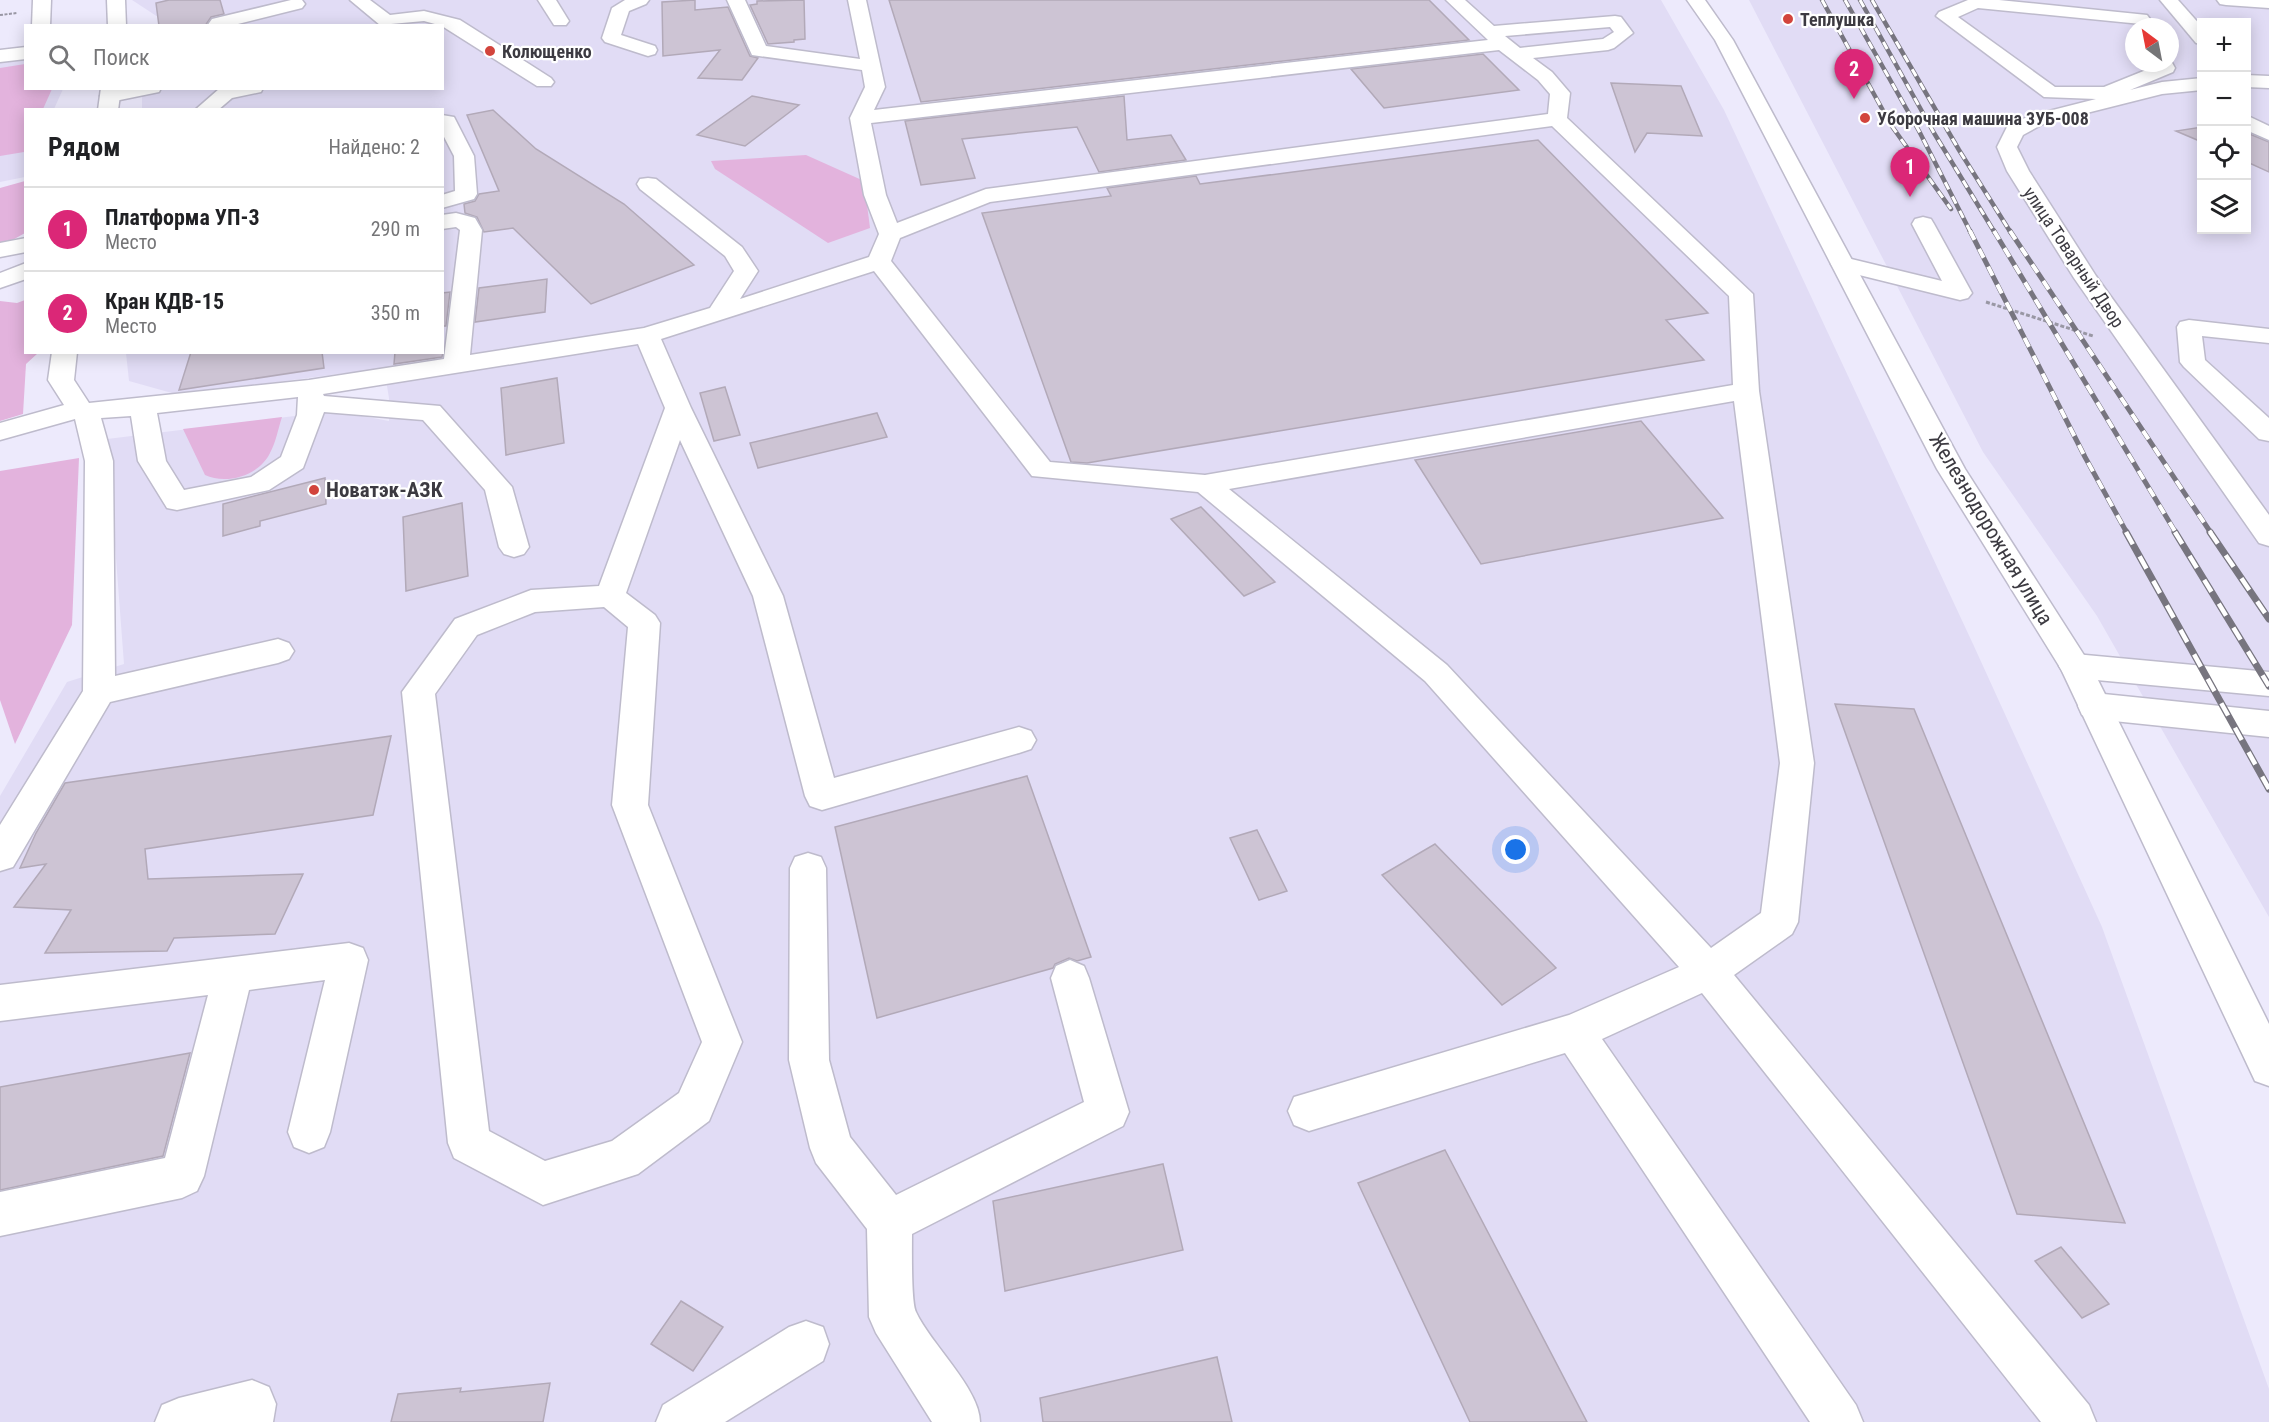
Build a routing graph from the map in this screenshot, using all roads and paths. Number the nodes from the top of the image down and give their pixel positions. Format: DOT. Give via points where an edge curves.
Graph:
graph roads {
  1 [pos="42,0"];
  2 [pos="116,0"];
  3 [pos="358,0"];
  4 [pos="547,0"];
  5 [pos="640,0"];
  6 [pos="736,0"];
  7 [pos="857,0"];
  8 [pos="1455,0"];
  9 [pos="1696,0"];
  10 [pos="2131,0"];
  11 [pos="2169,0"];
  12 [pos="2226,0"];
  13 [pos="296,4"];
  14 [pos="2265,12"];
  15 [pos="2140,18"];
  16 [pos="560,21"];
  17 [pos="2125,21"];
  18 [pos="379,23"];
  19 [pos="41,24"];
  20 [pos="117,24"];
  21 [pos="217,24"];
  22 [pos="2197,33"];
  23 [pos="1503,44"];
  24 [pos="648,50"];
  25 [pos="24,53"];
  26 [pos="0,56"];
  27 [pos="871,66"];
  28 [pos="2157,72"];
  29 [pos="2251,81"];
  30 [pos="544,82"];
  31 [pos="2269,82"];
  32 [pos="2197,84"];
  33 [pos="2162,88"];
  34 [pos="143,90"];
  35 [pos="243,90"];
  36 [pos="109,98"];
  37 [pos="2197,99"];
  38 [pos="207,108"];
  39 [pos="860,118"];
  40 [pos="1557,119"];
  41 [pos="444,121"];
  42 [pos="2251,123"];
  43 [pos="2269,134"];
  44 [pos="450,146"];
  45 [pos="648,184"];
  46 [pos="444,201"];
  47 [pos="444,222"];
  48 [pos="1923,224"];
  49 [pos="890,234"];
  50 [pos="24,245"];
  51 [pos="0,250"];
  52 [pos="879,261"];
  53 [pos="1843,264"];
  54 [pos="24,270"];
  55 [pos="0,281"];
  56 [pos="1960,293"];
  57 [pos="719,313"];
  58 [pos="646,335"];
  59 [pos="2269,336"];
  60 [pos="594,343"];
  61 [pos="2138,351"];
  62 [pos="65,354"];
  63 [pos="456,365"];
  64 [pos="1746,391"];
  65 [pos="310,395"];
  66 [pos="143,407"];
  67 [pos="678,408"];
  68 [pos="83,410"];
  69 [pos="0,432"];
  70 [pos="2269,432"];
  71 [pos="1204,484"];
  72 [pos="2269,536"];
  73 [pos="514,547"];
  74 [pos="610,596"];
  75 [pos="278,651"];
  76 [pos="2075,666"];
  77 [pos="2269,684"];
  78 [pos="99,692"];
  79 [pos="2094,706"];
  80 [pos="2269,724"];
  81 [pos="1019,740"];
  82 [pos="0,856"];
  83 [pos="808,868"];
  84 [pos="1708,972"];
  85 [pos="233,974"];
  86 [pos="1070,978"];
  87 [pos="0,1003"];
  88 [pos="1574,1032"];
  89 [pos="2269,1066"];
  90 [pos="1309,1111"];
  91 [pos="309,1132"];
  92 [pos="0,1214"];
  93 [pos="889,1222"];
  94 [pos="806,1344"];
  95 [pos="179,1422"];
  96 [pos="249,1422"];
  97 [pos="680,1422"];
  98 [pos="956,1422"];
  99 [pos="1839,1422"];
  100 [pos="2072,1422"];
  1 -- 19 [label="main road"];
  2 -- 20 [label="main road"];
  3 -- 18 [label="main road"];
  4 -- 16 [label="main road"];
  5 -- 24 [label="main road" via="621,8 610,38"];
  6 -- 27 [label="main road" via="759,51"];
  7 -- 27 [label="main road"];
  8 -- 23 [label="main road"];
  9 -- 53 [label="main road, Железнодорожная улица" via="1724,40"];
  10 -- 15 [label="main road"];
  11 -- 22 [label="main road"];
  12 -- 14 [label="main road"];
  13 -- 21 [label="main road"];
  17 -- 28 [label="main road" via="1976,3 1945,16 2051,93 2107,93"];
  18 -- 30 [label="main road" via="424,16 454,24"];
  23 -- 23 [label="main road" via="1608,44 1624,33 1615,21"];
  23 -- 39 [label="main road"];
  23 -- 40 [label="main road" via="1545,76 1560,93"];
  25 -- 26 [label="main road"];
  27 -- 39 [label="main road" via="875,87"];
  29 -- 31 [label="main road"];
  32 -- 33 [label="main road, улица Товарный Двор"];
  33 -- 37 [label="main road"];
  33 -- 61 [label="main road, улица Товарный Двор" via="2036,120 2014,131 2007,147 2074,259"];
  34 -- 36 [label="main road"];
  35 -- 38 [label="main road" via="226,93"];
  39 -- 49 [label="main road" via="875,195"];
  40 -- 49 [label="main road" via="986,196"];
  40 -- 64 [label="main road" via="1741,294"];
  41 -- 44 [label="main road"];
  42 -- 43 [label="main road"];
  44 -- 46 [label="main road" via="464,156 466,194"];
  45 -- 57 [label="main road" via="734,252 746,271"];
  47 -- 63 [label="main road" via="467,223 471,230"];
  48 -- 56 [label="main road"];
  49 -- 52 [label="main road"];
  50 -- 51 [label="main road"];
  52 -- 57 [label="main road"];
  52 -- 71 [label="main road" via="1042,470"];
  53 -- 56 [label="main road"];
  53 -- 76 [label="main road, Железнодорожная улица" via="1951,469"];
  54 -- 55 [label="main road"];
  56 -- 61 [label="path"];
  57 -- 58 [label="main road"];
  58 -- 60 [label="main road"];
  58 -- 67 [label="main road"];
  59 -- 70 [label="main road" via="2189,327 2193,362"];
  60 -- 63 [label="main road"];
  60 -- 65 [label="main road" via="410,388"];
  61 -- 72 [label="main road, улица Товарный Двор"];
  62 -- 68 [label="main road" via="61,380"];
  63 -- 65 [label="main road"];
  64 -- 71 [label="main road"];
  64 -- 84 [label="main road" via="1797,763 1779,922"];
  65 -- 66 [label="main road"];
  65 -- 66 [label="main road" via="310,415 293,462 259,484 177,501 152,461"];
  65 -- 73 [label="main road" via="431,412 498,487"];
  66 -- 68 [label="main road"];
  67 -- 74 [label="main road"];
  67 -- 81 [label="main road" via="768,596 822,796"];
  68 -- 69 [label="main road"];
  68 -- 78 [label="main road" via="99,461"];
  71 -- 84 [label="main road" via="1436,673"];
  74 -- 74 [label="main road" via="531,601 466,627 418,692 469,1143 543,1183 623,1159 694,1107 722,1042 630,805 644,623"];
  75 -- 78 [label="main road"];
  76 -- 77 [label="main road"];
  76 -- 79 [label="main road, Железнодорожная улица"];
  78 -- 82 [label="main road"];
  79 -- 80 [label="main road"];
  79 -- 89 [label="main road, Железнодорожная улица"];
  83 -- 93 [label="main road" via="809,1060 831,1148"];
  84 -- 88 [label="main road"];
  84 -- 100 [label="main road"];
  85 -- 87 [label="main road"];
  85 -- 91 [label="main road" via="349,960"];
  85 -- 92 [label="main road" via="182,1176"];
  86 -- 93 [label="main road" via="1108,1112"];
  88 -- 90 [label="main road"];
  88 -- 99 [label="main road"];
  93 -- 98 [label="main road" via="892,1317 956,1415"];
  94 -- 97 [label="main road"];
  95 -- 96 [label="main road" via="252,1404"];
}
